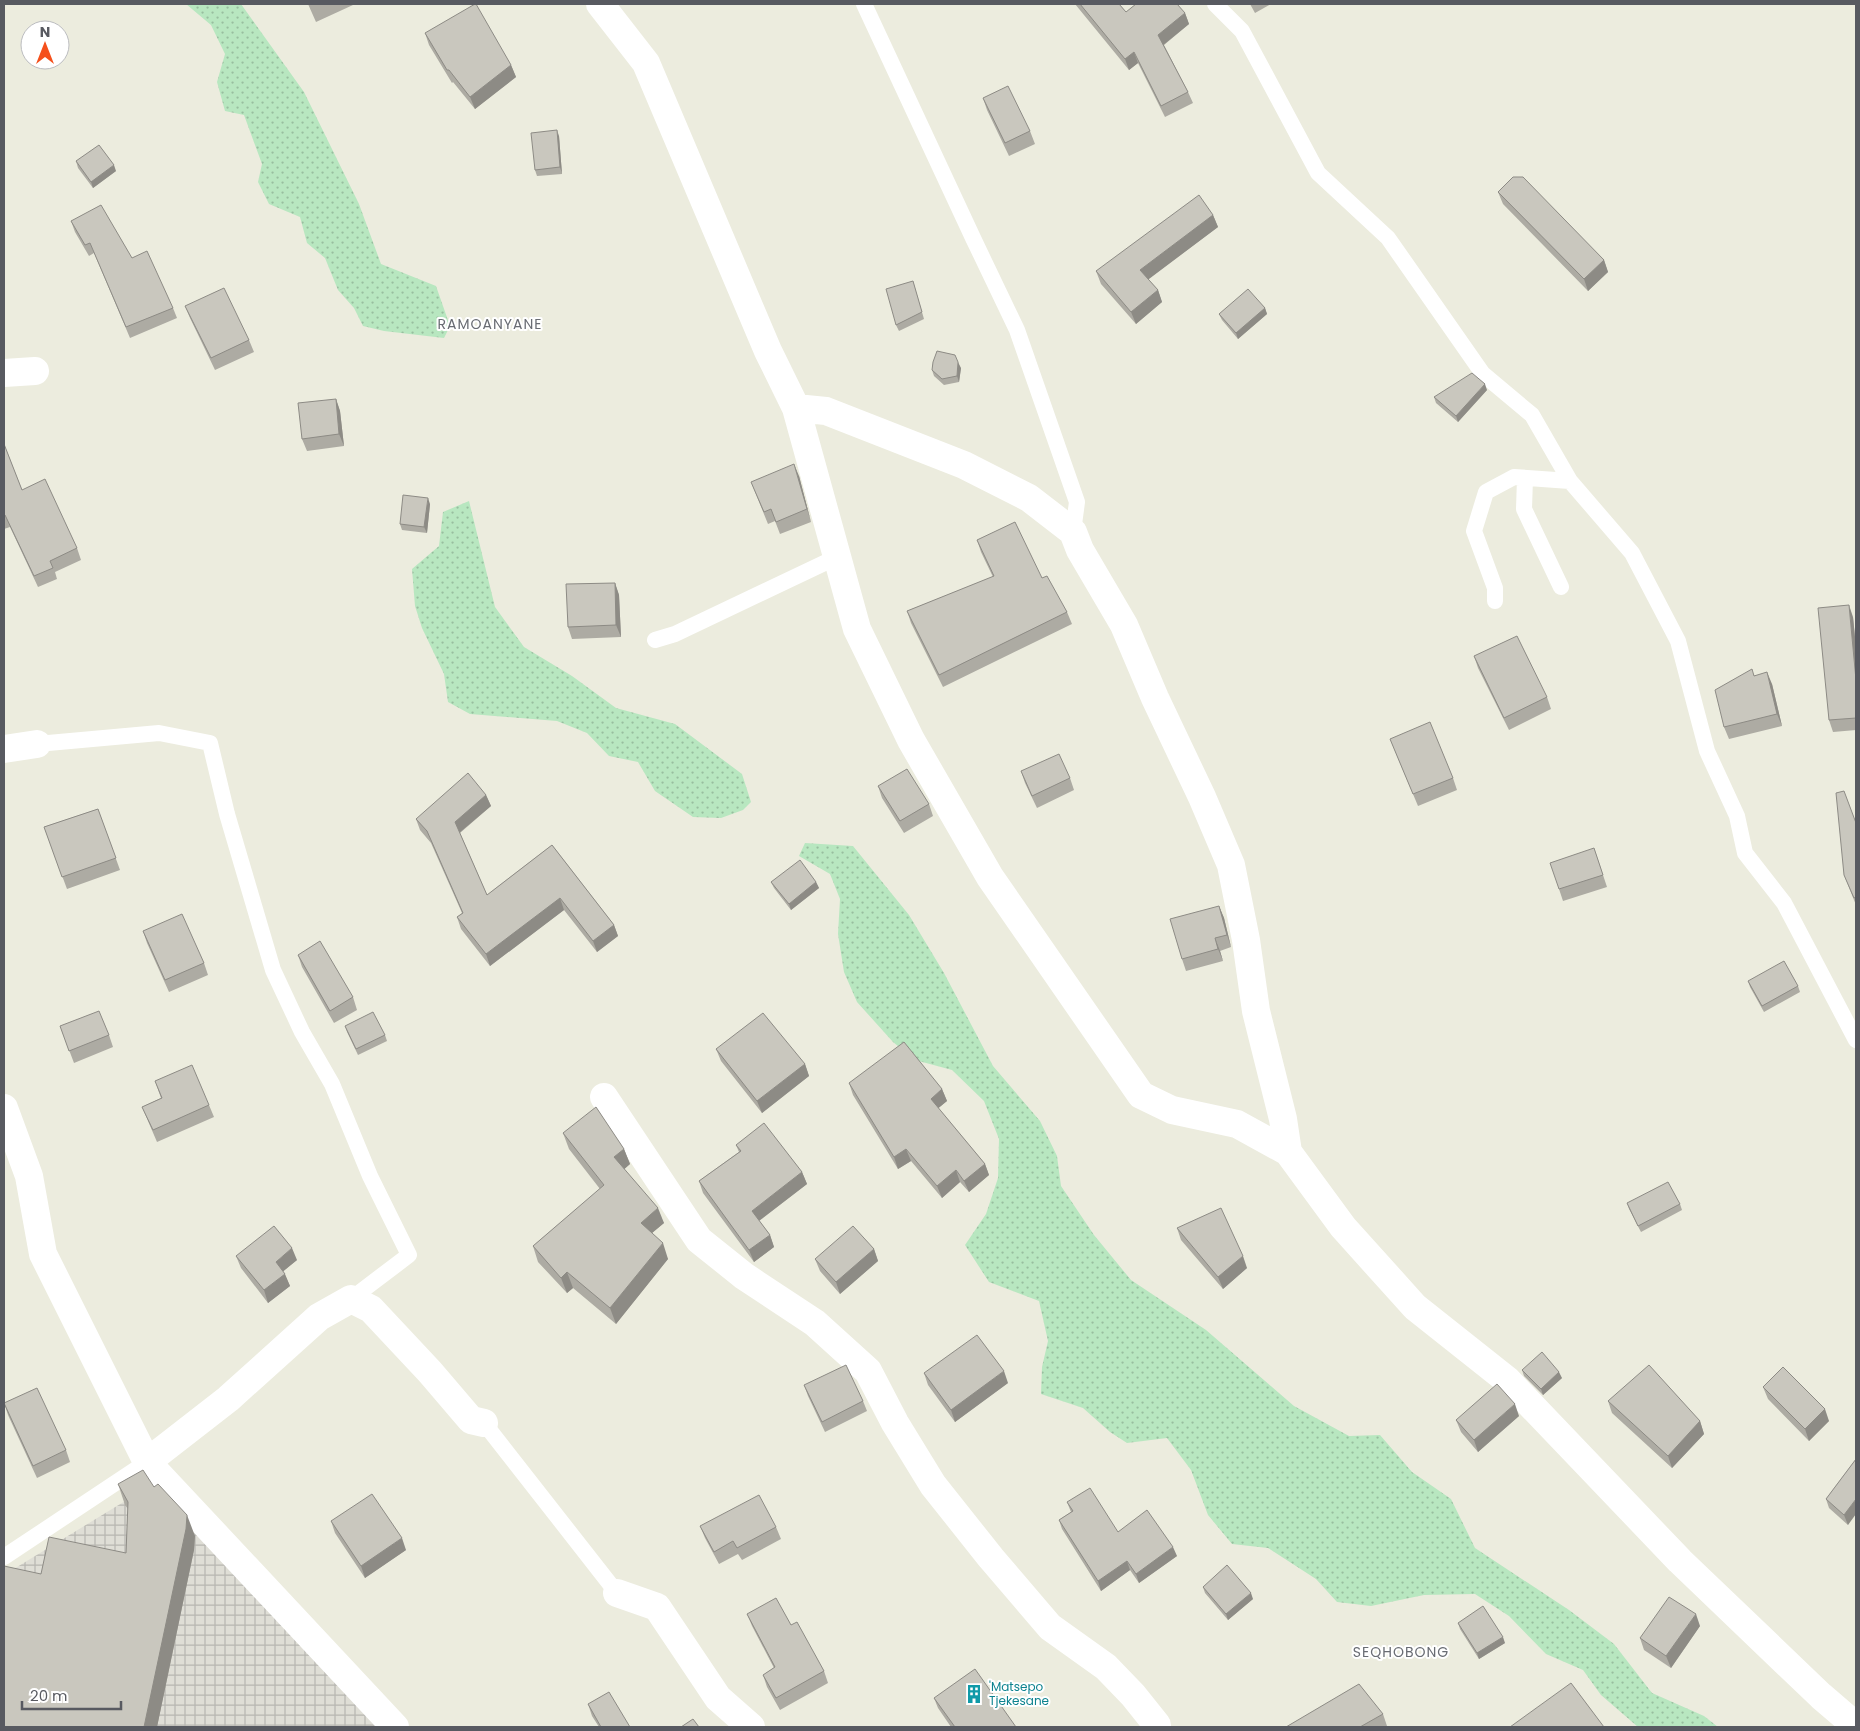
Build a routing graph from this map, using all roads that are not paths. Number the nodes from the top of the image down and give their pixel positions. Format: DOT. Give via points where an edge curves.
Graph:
graph roads {
  1 [pos="600,4"];
  2 [pos="864,4"];
  3 [pos="1215,4"];
  4 [pos="34,370"];
  5 [pos="4,373"];
  6 [pos="796,408"];
  7 [pos="1525,478"];
  8 [pos="1570,481"];
  9 [pos="1072,532"];
  10 [pos="837,557"];
  11 [pos="1561,587"];
  12 [pos="1495,601"];
  13 [pos="655,640"];
  14 [pos="37,744"];
  15 [pos="4,749"];
  16 [pos="1856,1040"];
  17 [pos="604,1097"];
  18 [pos="4,1108"];
  19 [pos="1288,1152"];
  20 [pos="351,1299"];
  21 [pos="484,1423"];
  22 [pos="147,1462"];
  23 [pos="4,1557"];
  24 [pos="617,1593"];
  25 [pos="1856,1726"];
  26 [pos="395,1727"];
  27 [pos="751,1727"];
  28 [pos="1157,1727"];
  1 -- 6 [label="street" via="646,63 768,351"];
  2 -- 9 [label="lane" via="1017,330 1077,502"];
  3 -- 8 [label="lane" via="1242,31 1318,173 1388,238 1483,374 1532,415"];
  4 -- 5 [label="street"];
  6 -- 9 [label="street" via="826,411 964,465 1030,498"];
  6 -- 10 [label="street"];
  7 -- 8 [label="lane"];
  7 -- 11 [label="lane" via="1524,509"];
  7 -- 12 [label="lane" via="1514,477 1486,492 1474,531 1495,588"];
  8 -- 16 [label="lane" via="1632,553 1678,641 1707,751 1737,816 1745,854 1784,903"];
  9 -- 19 [label="street" via="1124,625 1231,866 1256,1011"];
  10 -- 13 [label="lane" via="675,634"];
  10 -- 19 [label="street" via="857,629 911,740 990,877 1141,1095 1172,1110 1238,1124"];
  14 -- 15 [label="street"];
  14 -- 20 [label="lane" via="159,733 210,743 227,814 273,970 302,1032 332,1084 370,1176 409,1254"];
  17 -- 28 [label="street" via="699,1240 744,1276 815,1323 868,1371 933,1485 991,1558 1050,1627 1106,1667"];
  18 -- 22 [label="street" via="29,1176 43,1254"];
  19 -- 25 [label="street" via="1343,1227 1415,1307 1507,1380 1680,1561"];
  20 -- 21 [label="street" via="371,1308 471,1420"];
  20 -- 22 [label="street" via="319,1317 228,1399"];
  21 -- 24 [label="lane"];
  22 -- 23 [label="lane"];
  22 -- 26 [label="street"];
  24 -- 27 [label="street" via="656,1607 718,1698"];
}
